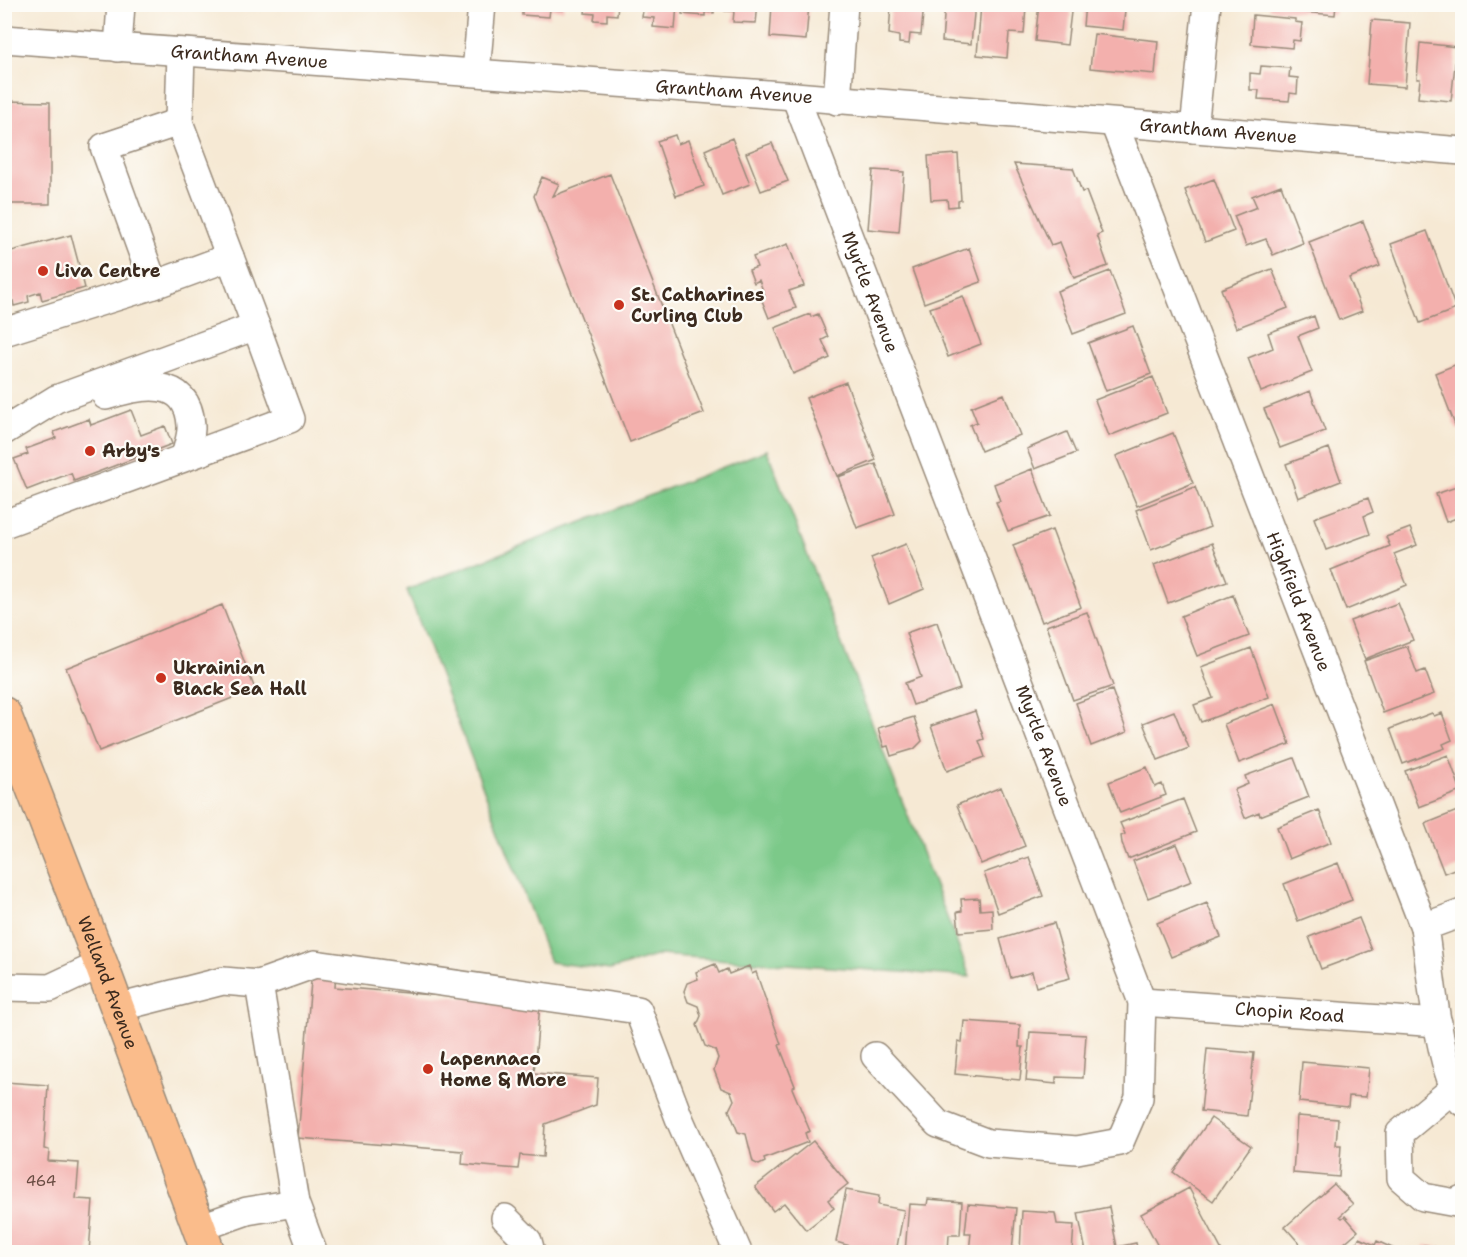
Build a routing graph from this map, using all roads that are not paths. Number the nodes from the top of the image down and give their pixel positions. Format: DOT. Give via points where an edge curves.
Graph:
graph roads {
  1 [pos="121,4"];
  2 [pos="482,4"];
  3 [pos="844,4"];
  4 [pos="1207,4"];
  5 [pos="4,39"];
  6 [pos="118,48"];
  7 [pos="181,52"];
  8 [pos="476,72"];
  9 [pos="795,96"];
  10 [pos="837,101"];
  11 [pos="180,122"];
  12 [pos="1114,123"];
  13 [pos="1194,129"];
  14 [pos="1462,151"];
  15 [pos="230,257"];
  16 [pos="154,285"];
  17 [pos="256,326"];
  18 [pos="4,333"];
  19 [pos="56,399"];
  20 [pos="4,430"];
  21 [pos="185,457"];
  22 [pos="4,524"];
  23 [pos="5,716"];
  24 [pos="1462,913"];
  25 [pos="1424,927"];
  26 [pos="101,964"];
  27 [pos="259,984"];
  28 [pos="4,987"];
  29 [pos="1142,1002"];
  30 [pos="117,1008"];
  31 [pos="1438,1023"];
  32 [pos="875,1056"];
  33 [pos="1458,1096"];
  34 [pos="1462,1199"];
  35 [pos="295,1203"];
  36 [pos="505,1218"];
  37 [pos="203,1240"];
  38 [pos="312,1252"];
  39 [pos="531,1252"];
  40 [pos="738,1252"];
  1 -- 6 [label="street"];
  2 -- 8 [label="street"];
  3 -- 10 [label="street"];
  4 -- 13 [label="street"];
  5 -- 6 [label="street, Grantham Avenue"];
  6 -- 7 [label="street, Grantham Avenue"];
  7 -- 8 [label="street, Grantham Avenue"];
  7 -- 11 [label="street"];
  8 -- 9 [label="street, Grantham Avenue"];
  9 -- 10 [label="street, Grantham Avenue"];
  9 -- 29 [label="street, Myrtle Avenue"];
  10 -- 12 [label="street, Grantham Avenue"];
  11 -- 15 [label="street"];
  11 -- 16 [label="street" via="104,147"];
  12 -- 13 [label="street, Grantham Avenue"];
  12 -- 25 [label="street, Highfield Avenue"];
  13 -- 14 [label="street, Grantham Avenue"];
  15 -- 16 [label="street"];
  15 -- 17 [label="street"];
  16 -- 18 [label="street"];
  17 -- 19 [label="street"];
  17 -- 21 [label="street" via="290,419"];
  19 -- 20 [label="street"];
  19 -- 21 [label="street" via="88,402 120,391 157,386 178,393 188,408 191,427"];
  21 -- 22 [label="street"];
  23 -- 26 [label="main road, Welland Avenue"];
  24 -- 25 [label="street"];
  25 -- 31 [label="street, Highfield Avenue"];
  26 -- 28 [label="street" via="50,988"];
  26 -- 30 [label="main road, Welland Avenue"];
  27 -- 30 [label="street" via="223,981"];
  27 -- 35 [label="street"];
  27 -- 40 [label="street" via="315,964 638,1010 679,1118"];
  29 -- 31 [label="street, Chopin Road"];
  29 -- 32 [label="street, Myrtle Avenue" via="1139,1098 1120,1142 1077,1150 988,1143 938,1124"];
  30 -- 37 [label="main road, Welland Avenue"];
  31 -- 33 [label="street, Highfield Avenue"];
  33 -- 34 [label="street, Highfield Avenue" via="1400,1133 1401,1178 1423,1197 1456,1203"];
  35 -- 37 [label="street" via="246,1211"];
  35 -- 38 [label="street"];
  36 -- 39 [label="street" via="528,1241"];
}
